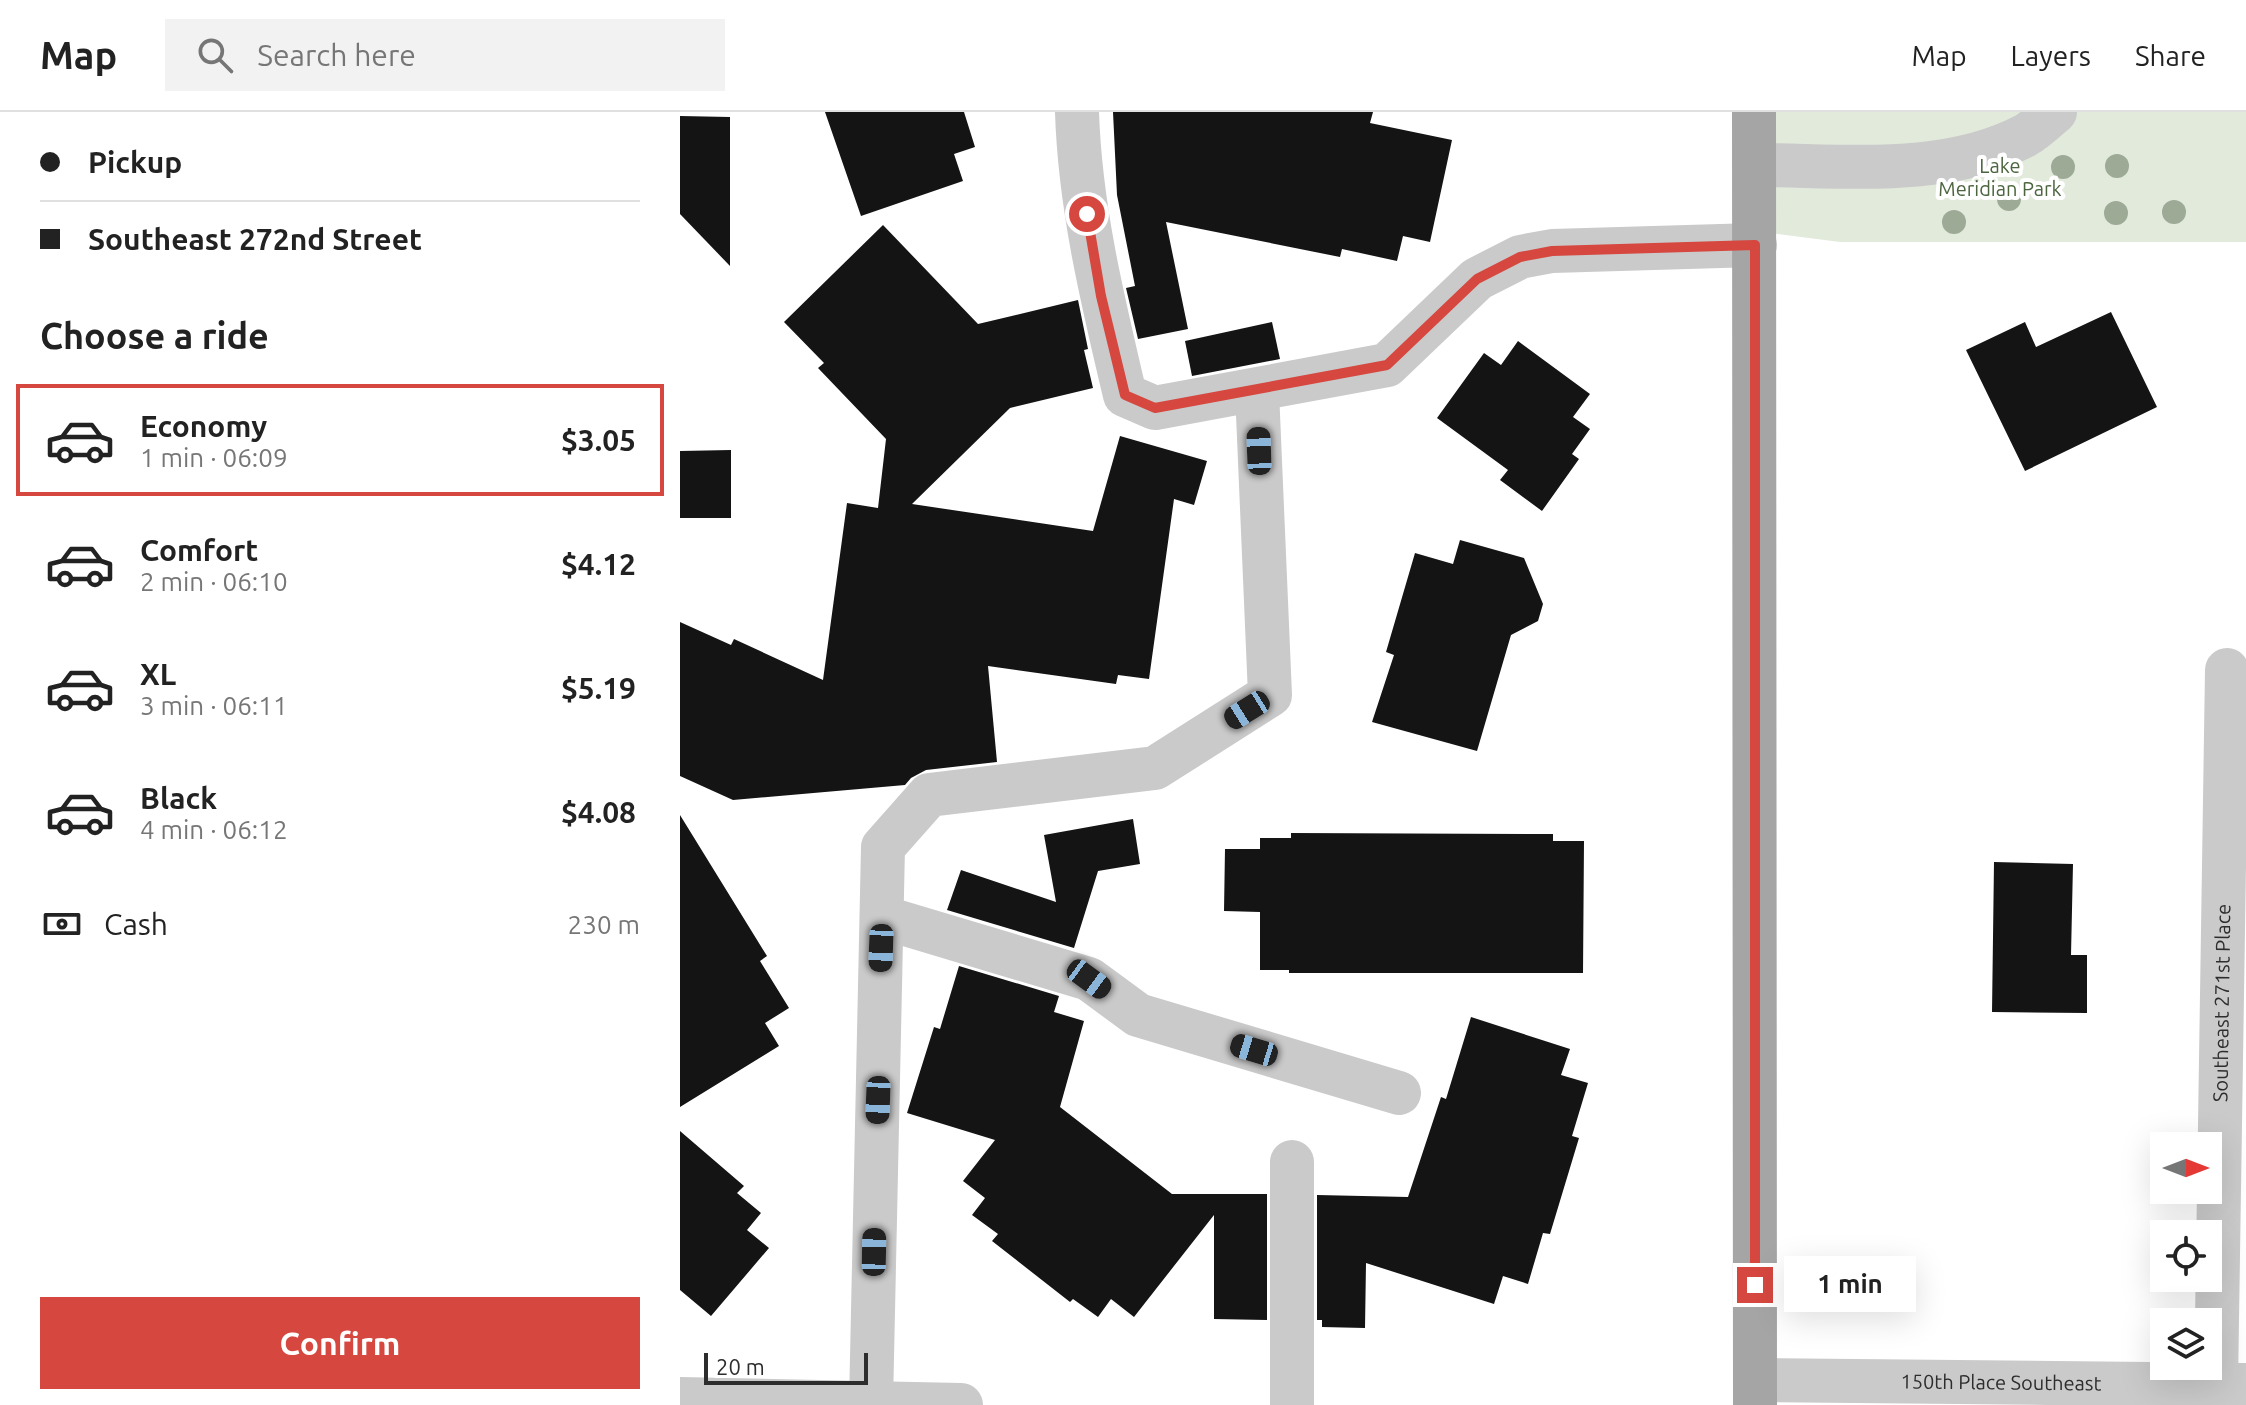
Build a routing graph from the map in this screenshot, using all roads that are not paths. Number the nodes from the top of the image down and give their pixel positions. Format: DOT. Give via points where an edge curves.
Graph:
graph roads {
  1 [pos="1077,112"];
  2 [pos="1754,112"];
  3 [pos="2055,112"];
  4 [pos="1754,165"];
  5 [pos="1755,245"];
  6 [pos="1257,391"];
  7 [pos="2227,670"];
  8 [pos="882,917"];
  9 [pos="1399,1093"];
  10 [pos="1292,1162"];
  11 [pos="2231,1385"];
  12 [pos="1755,1392"];
  13 [pos="680,1399"];
  14 [pos="871,1404"];
  15 [pos="961,1405"];
  16 [pos="1292,1405"];
  1 -- 6 [label="street" via="1087,214 1125,395 1155,408"];
  2 -- 4 [label="main road"];
  3 -- 4 [label="street" via="2028,134 1977,156 1937,164"];
  4 -- 5 [label="main road"];
  5 -- 6 [label="street" via="1552,251 1520,257 1477,279 1387,365"];
  5 -- 12 [label="main road"];
  6 -- 8 [label="street" via="1270,695 1155,768 929,795 883,847"];
  7 -- 11 [label="street, Southeast 271st Place"];
  8 -- 9 [label="street" via="1089,979 1138,1015"];
  8 -- 14 [label="street"];
  10 -- 16 [label="street"];
  11 -- 12 [label="street, 150th Place Southeast"];
  13 -- 14 [label="street"];
  14 -- 15 [label="street"];
}
